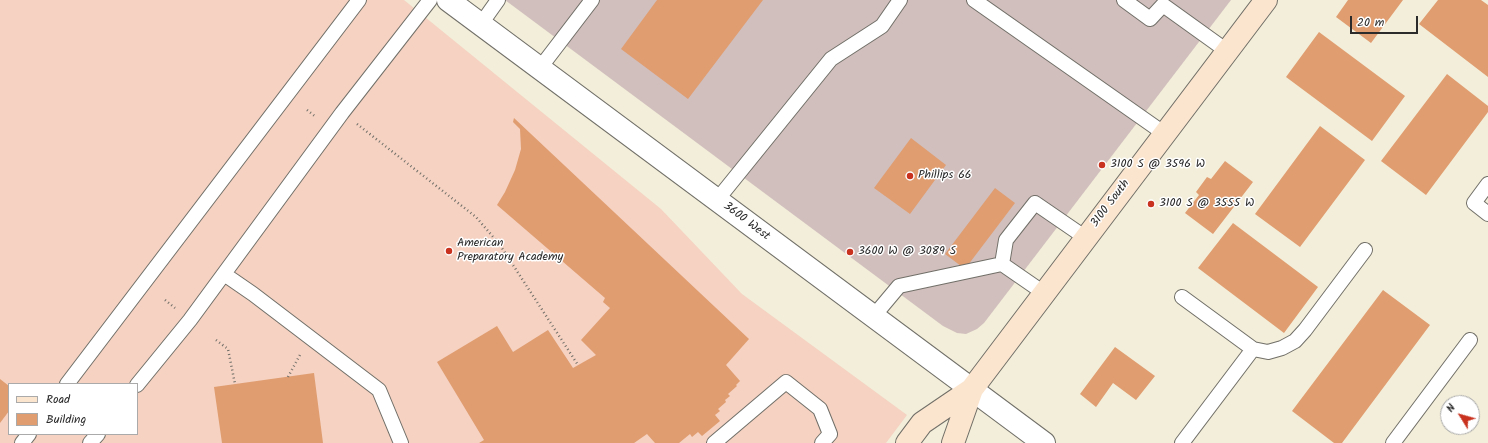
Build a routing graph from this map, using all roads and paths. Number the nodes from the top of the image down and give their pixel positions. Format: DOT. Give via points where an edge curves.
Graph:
graph roads {
  1 [pos="359,0"];
  2 [pos="430,0"];
  3 [pos="448,0"];
  4 [pos="498,0"];
  5 [pos="592,0"];
  6 [pos="900,0"];
  7 [pos="974,0"];
  8 [pos="1124,0"];
  9 [pos="1266,0"];
  10 [pos="481,24"];
  11 [pos="1227,51"];
  12 [pos="540,68"];
  13 [pos="1165,134"];
  14 [pos="374,136"];
  15 [pos="1488,184"];
  16 [pos="717,200"];
  17 [pos="1488,214"];
  18 [pos="1086,238"];
  19 [pos="1365,250"];
  20 [pos="1002,264"];
  21 [pos="224,274"];
  22 [pos="1044,293"];
  23 [pos="1182,297"];
  24 [pos="165,300"];
  25 [pos="177,309"];
  26 [pos="873,317"];
  27 [pos="216,340"];
  28 [pos="1470,340"];
  29 [pos="1253,349"];
  30 [pos="303,350"];
  31 [pos="578,365"];
  32 [pos="288,377"];
  33 [pos="68,383"];
  34 [pos="138,384"];
  35 [pos="235,384"];
  36 [pos="972,389"];
  37 [pos="28,435"];
  38 [pos="97,435"];
  39 [pos="22,443"];
  40 [pos="90,443"];
  41 [pos="401,443"];
  42 [pos="714,443"];
  43 [pos="822,443"];
  44 [pos="907,443"];
  45 [pos="954,443"];
  46 [pos="1044,443"];
  47 [pos="1182,443"];
  48 [pos="1393,443"];
  1 -- 33 [label="lane"];
  2 -- 21 [label="lane" via="342,113"];
  3 -- 10 [label="street, 3600 West"];
  4 -- 10 [label="lane"];
  5 -- 12 [label="lane"];
  6 -- 16 [label="lane" via="882,26 831,59"];
  7 -- 13 [label="lane"];
  8 -- 11 [label="lane" via="1150,19 1163,5"];
  9 -- 11 [label="main road, 3100 South"];
  10 -- 12 [label="street, 3600 West"];
  11 -- 13 [label="main road, 3100 South"];
  12 -- 16 [label="street, 3600 West"];
  13 -- 18 [label="main road, 3100 South"];
  14 -- 31 [label="path" via="476,217 500,245"];
  15 -- 17 [label="lane" via="1474,203"];
  16 -- 26 [label="street, 3600 West"];
  18 -- 20 [label="lane" via="1035,203 1006,240"];
  18 -- 22 [label="main road, 3100 South"];
  19 -- 29 [label="lane" via="1295,341 1268,352"];
  20 -- 22 [label="lane"];
  20 -- 26 [label="lane" via="898,286"];
  21 -- 34 [label="lane"];
  21 -- 41 [label="lane" via="379,390"];
  22 -- 36 [label="main road, 3100 South"];
  23 -- 29 [label="lane"];
  24 -- 25 [label="path"];
  26 -- 36 [label="street, 3600 West"];
  27 -- 35 [label="path" via="228,349"];
  28 -- 48 [label="lane"];
  29 -- 47 [label="lane"];
  30 -- 32 [label="path"];
  36 -- 44 [label="main road, 3100 South" via="922,423"];
  36 -- 45 [label="main road, 3100 South"];
  36 -- 46 [label="street, 3600 West"];
  37 -- 39 [label="lane"];
  38 -- 40 [label="lane"];
  42 -- 43 [label="lane" via="786,382 820,409 830,434"];
}
